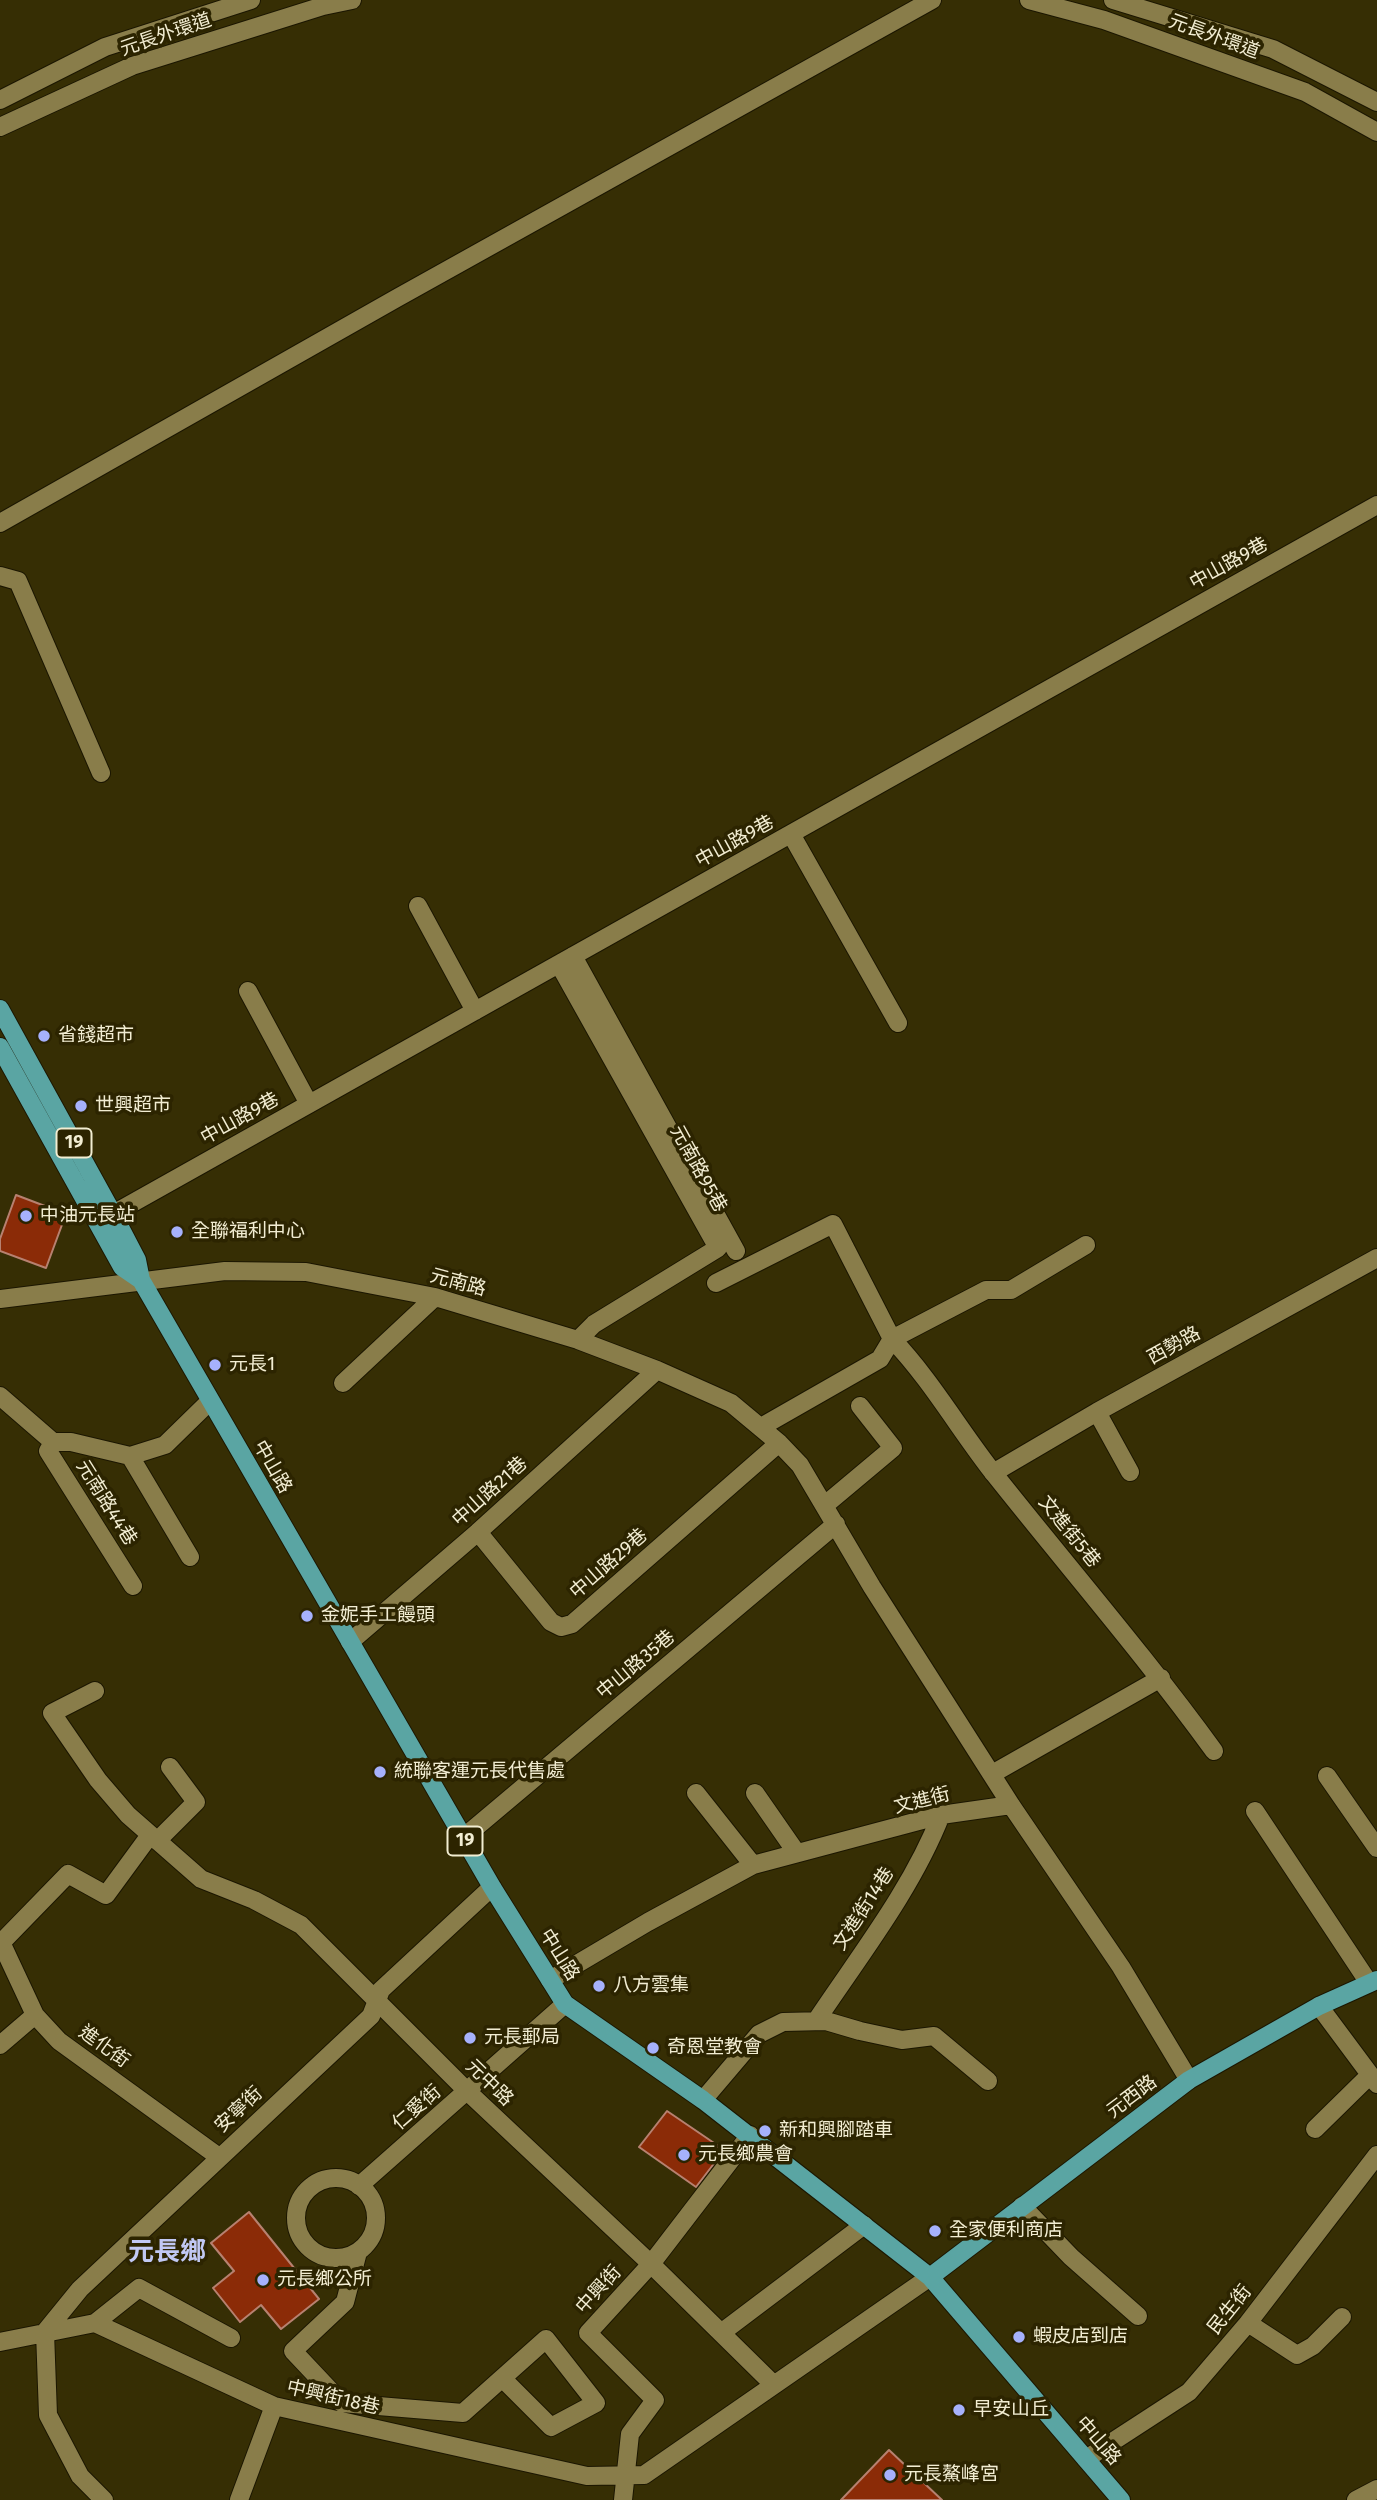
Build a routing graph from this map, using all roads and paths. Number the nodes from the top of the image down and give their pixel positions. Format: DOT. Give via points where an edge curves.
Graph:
graph roads {
  1 [pos="251,0"];
  2 [pos="352,0"];
  3 [pos="932,0"];
  4 [pos="1029,0"];
  5 [pos="1113,0"];
  6 [pos="0,100"];
  7 [pos="1377,102"];
  8 [pos="0,127"];
  9 [pos="1377,132"];
  10 [pos="1377,505"];
  11 [pos="0,523"];
  12 [pos="0,576"];
  13 [pos="101,773"];
  14 [pos="791,834"];
  15 [pos="418,906"];
  16 [pos="566,960"];
  17 [pos="248,991"];
  18 [pos="0,1009"];
  19 [pos="475,1011"];
  20 [pos="898,1023"];
  21 [pos="0,1047"];
  22 [pos="309,1104"];
  23 [pos="113,1214"];
  24 [pos="1086,1245"];
  25 [pos="736,1251"];
  26 [pos="1377,1258"];
  27 [pos="141,1280"];
  28 [pos="716,1283"];
  29 [pos="435,1297"];
  30 [pos="0,1299"];
  31 [pos="892,1339"];
  32 [pos="578,1340"];
  33 [pos="657,1370"];
  34 [pos="343,1382"];
  35 [pos="0,1396"];
  36 [pos="210,1401"];
  37 [pos="860,1406"];
  38 [pos="1097,1412"];
  39 [pos="761,1427"];
  40 [pos="52,1442"];
  41 [pos="779,1443"];
  42 [pos="130,1455"];
  43 [pos="1130,1472"];
  44 [pos="993,1473"];
  45 [pos="825,1505"];
  46 [pos="836,1524"];
  47 [pos="478,1532"];
  48 [pos="190,1557"];
  49 [pos="133,1586"];
  50 [pos="350,1642"];
  51 [pos="1161,1678"];
  52 [pos="95,1691"];
  53 [pos="1214,1751"];
  54 [pos="170,1767"];
  55 [pos="992,1774"];
  56 [pos="1326,1776"];
  57 [pos="696,1793"];
  58 [pos="755,1793"];
  59 [pos="1011,1805"];
  60 [pos="1255,1811"];
  61 [pos="942,1815"];
  62 [pos="154,1838"];
  63 [pos="463,1838"];
  64 [pos="1377,1849"];
  65 [pos="796,1852"];
  66 [pos="753,1865"];
  67 [pos="492,1887"];
  68 [pos="1,1941"];
  69 [pos="550,1980"];
  70 [pos="1373,1982"];
  71 [pos="377,2001"];
  72 [pos="565,2004"];
  73 [pos="1320,2006"];
  74 [pos="35,2015"];
  75 [pos="816,2021"];
  76 [pos="0,2045"];
  77 [pos="1374,2079"];
  78 [pos="1188,2080"];
  79 [pos="988,2081"];
  80 [pos="468,2092"];
  81 [pos="704,2100"];
  82 [pos="1315,2129"];
  83 [pos="750,2135"];
  84 [pos="1377,2155"];
  85 [pos="219,2157"];
  86 [pos="359,2186"];
  87 [pos="1022,2206"];
  88 [pos="864,2225"];
  89 [pos="358,2252"];
  90 [pos="651,2264"];
  91 [pos="930,2277"];
  92 [pos="1138,2316"];
  93 [pos="1342,2317"];
  94 [pos="95,2323"];
  95 [pos="1248,2323"];
  96 [pos="45,2332"];
  97 [pos="721,2333"];
  98 [pos="230,2338"];
  99 [pos="0,2342"];
  100 [pos="502,2378"];
  101 [pos="774,2385"];
  102 [pos="274,2406"];
  103 [pos="1086,2459"];
  104 [pos="627,2476"];
  105 [pos="1377,2489"];
  106 [pos="104,2500"];
  107 [pos="239,2500"];
  108 [pos="623,2500"];
  109 [pos="1121,2500"];
  110 [pos="1356,2500"];
  1 -- 6 [label="street, 元長外環道" via="105,47"];
  2 -- 8 [label="street, 元長外環道" via="132,66"];
  3 -- 11 [label="street"];
  4 -- 9 [label="street, 元長外環道" via="1104,20 1305,92"];
  5 -- 7 [label="street, 元長外環道" via="1273,49"];
  10 -- 14 [label="street, 中山路9巷"];
  12 -- 13 [label="street" via="18,581"];
  14 -- 16 [label="street, 中山路9巷"];
  14 -- 20 [label="street"];
  15 -- 19 [label="street"];
  16 -- 19 [label="street, 中山路9巷"];
  16 -- 25 [label="street"];
  16 -- 32 [label="street, 元南路95巷" via="718,1248 594,1324"];
  17 -- 22 [label="street"];
  18 -- 23 [label="main road, 中山路 / 19"];
  19 -- 22 [label="street, 中山路9巷"];
  21 -- 27 [label="main road, 中山路 / 19" via="122,1267"];
  22 -- 23 [label="street, 中山路9巷"];
  23 -- 27 [label="main road, 中山路 / 19" via="137,1260"];
  24 -- 31 [label="street" via="1010,1290 986,1290"];
  26 -- 38 [label="street, 西勢路"];
  27 -- 29 [label="street, 元南路" via="225,1271 306,1272"];
  27 -- 30 [label="street, 元南路"];
  27 -- 36 [label="main road, 中山路 / 19"];
  28 -- 31 [label="street, 文進街5巷" via="833,1224"];
  29 -- 32 [label="street, 元南路"];
  29 -- 34 [label="street"];
  31 -- 39 [label="street" via="880,1359"];
  31 -- 44 [label="street, 文進街5巷" via="917,1365"];
  32 -- 33 [label="street, 元南路"];
  33 -- 39 [label="street, 元南路" via="731,1403"];
  33 -- 47 [label="street, 中山路21巷"];
  35 -- 40 [label="street"];
  36 -- 42 [label="street, 元南路44巷" via="165,1445"];
  36 -- 50 [label="main road, 中山路 / 19"];
  37 -- 45 [label="street" via="893,1448"];
  38 -- 43 [label="street"];
  38 -- 44 [label="street, 西勢路"];
  39 -- 41 [label="street, 元南路"];
  40 -- 42 [label="street, 元南路44巷"];
  40 -- 49 [label="street, 元南路44巷" via="48,1451"];
  41 -- 45 [label="street, 元南路" via="800,1465"];
  41 -- 47 [label="street, 中山路29巷" via="572,1624 561,1627 551,1622"];
  42 -- 48 [label="street"];
  44 -- 51 [label="street, 文進街5巷"];
  45 -- 46 [label="street, 元南路"];
  46 -- 55 [label="street"];
  46 -- 63 [label="street, 中山路35巷"];
  47 -- 50 [label="street, 中山路21巷"];
  50 -- 63 [label="main road, 中山路 / 19"];
  51 -- 53 [label="street, 文進街5巷"];
  51 -- 55 [label="street"];
  52 -- 62 [label="street, 元中路" via="52,1713 98,1780"];
  54 -- 62 [label="street" via="196,1802"];
  55 -- 59 [label="street"];
  56 -- 64 [label="street"];
  57 -- 66 [label="street"];
  58 -- 65 [label="street"];
  59 -- 61 [label="street, 文進街"];
  59 -- 78 [label="street" via="1121,1967"];
  60 -- 70 [label="street"];
  61 -- 65 [label="street, 文進街"];
  61 -- 75 [label="street, 文進街14巷" via="896,1901"];
  62 -- 68 [label="street" via="106,1895 68,1874"];
  62 -- 71 [label="street, 元中路" via="201,1879 301,1925"];
  63 -- 67 [label="main road, 中山路 / 19"];
  65 -- 66 [label="street, 文進街"];
  66 -- 69 [label="street, 文進街"];
  67 -- 69 [label="main road, 中山路 / 19"];
  67 -- 71 [label="street, 安寧街" via="381,1990"];
  68 -- 74 [label="street, 進化街"];
  69 -- 72 [label="main road, 中山路 / 19"];
  70 -- 73 [label="main road, 元西路"];
  71 -- 80 [label="street, 元中路"];
  71 -- 85 [label="street, 安寧街" via="372,2016"];
  72 -- 80 [label="street, 仁愛街"];
  72 -- 81 [label="main road, 中山路 / 19"];
  73 -- 77 [label="street"];
  73 -- 78 [label="main road, 元西路"];
  74 -- 76 [label="street"];
  74 -- 85 [label="street, 進化街" via="59,2041"];
  75 -- 79 [label="street" via="902,2040 934,2036"];
  75 -- 81 [label="street" via="783,2022 759,2034"];
  77 -- 82 [label="street"];
  78 -- 87 [label="main road, 元西路"];
  80 -- 86 [label="street, 仁愛街"];
  80 -- 90 [label="street, 元中路"];
  81 -- 83 [label="main road, 中山路 / 19"];
  83 -- 88 [label="main road, 中山路 / 19"];
  83 -- 90 [label="street, 中興街"];
  84 -- 95 [label="street, 民生街"];
  85 -- 96 [label="street, 安寧街" via="80,2289"];
  86 -- 89 [label="street" via="370,2197 375,2227"];
  86 -- 89 [label="street" via="345,2179 328,2179 313,2185 296,2211 296,2227 314,2252 328,2258"];
  87 -- 91 [label="main road, 元西路"];
  87 -- 92 [label="street" via="1070,2257"];
  88 -- 91 [label="main road, 中山路 / 19"];
  88 -- 97 [label="street"];
  89 -- 100 [label="street" via="345,2302 293,2351 342,2403 463,2413"];
  90 -- 97 [label="street, 元中路"];
  90 -- 104 [label="street, 中興街" via="588,2333 655,2400 630,2434"];
  91 -- 101 [label="street"];
  91 -- 103 [label="main road, 中山路 / 19"];
  93 -- 95 [label="street" via="1297,2355"];
  94 -- 96 [label="street"];
  94 -- 98 [label="street" via="139,2288"];
  94 -- 102 [label="street, 中興街18巷"];
  95 -- 103 [label="street, 民生街" via="1189,2392"];
  96 -- 99 [label="street"];
  96 -- 106 [label="street" via="48,2415 80,2476"];
  97 -- 101 [label="street, 元中路"];
  100 -- 100 [label="street" via="546,2339 596,2403 551,2427"];
  101 -- 104 [label="street" via="644,2475"];
  102 -- 104 [label="street, 中興街18巷" via="587,2476"];
  102 -- 107 [label="street"];
  103 -- 109 [label="main road, 中山路 / 19"];
  104 -- 108 [label="street, 中興街"];
  105 -- 110 [label="street"];
}
